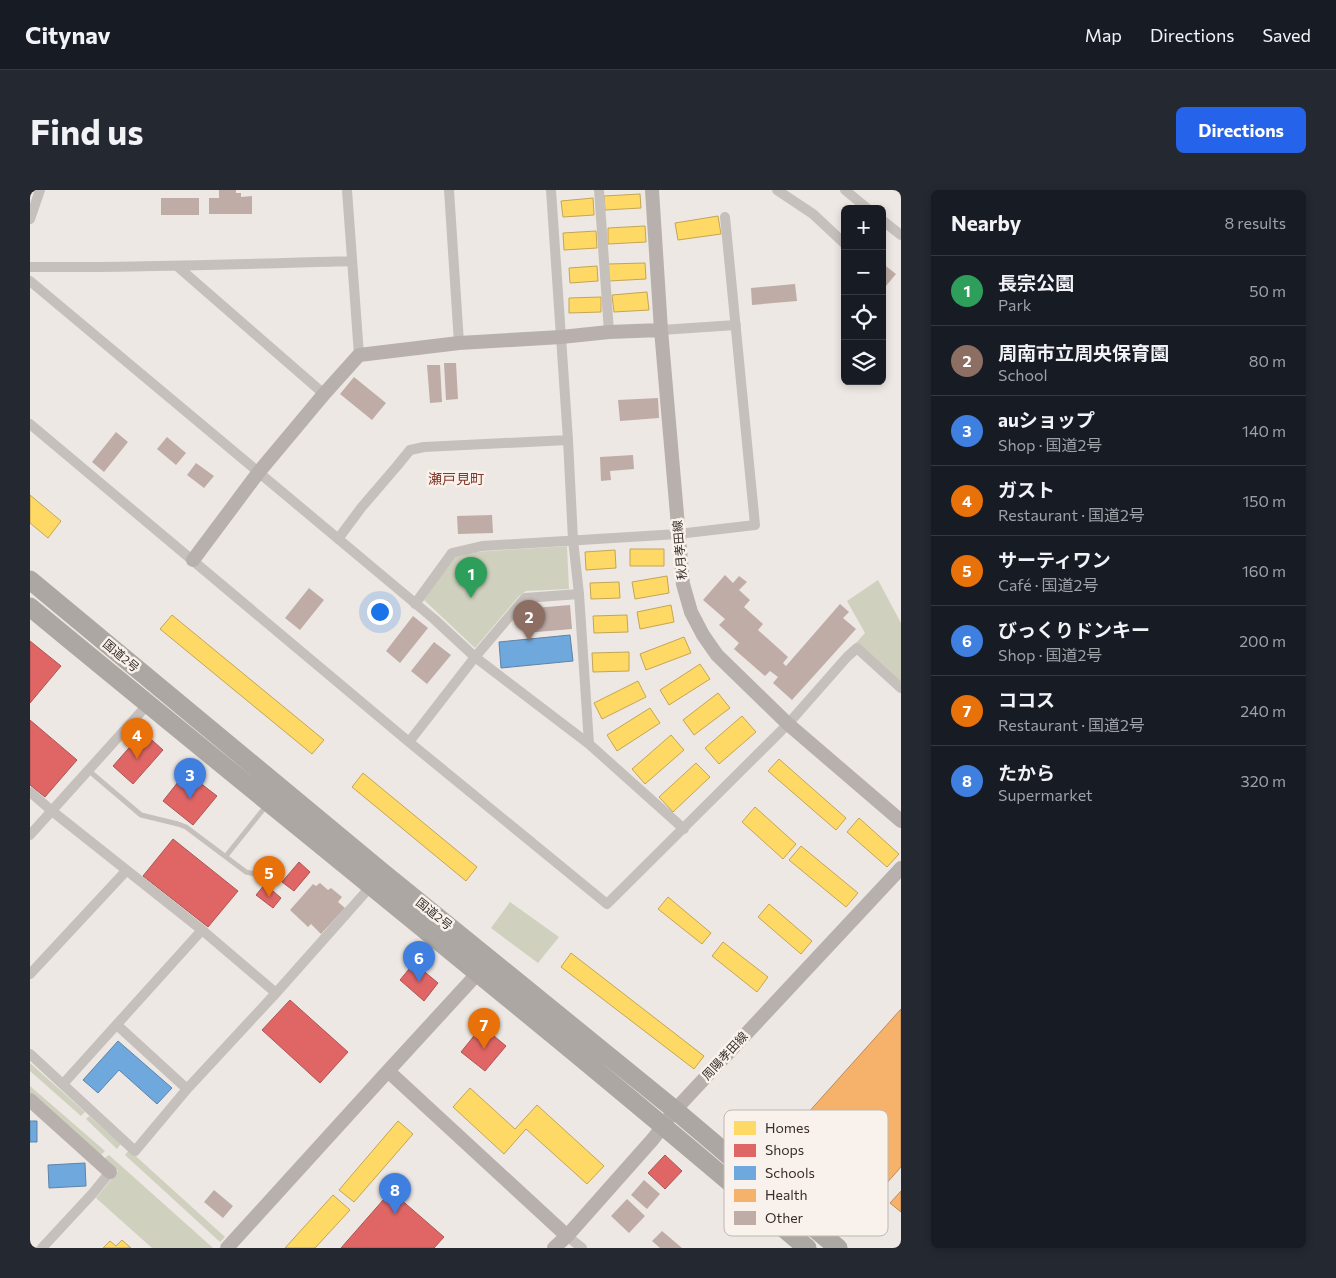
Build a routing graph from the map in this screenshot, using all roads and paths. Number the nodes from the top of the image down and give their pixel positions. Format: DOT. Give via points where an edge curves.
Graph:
graph roads {
  1 [pos="40,190"];
  2 [pos="347,190"];
  3 [pos="449,190"];
  4 [pos="551,190"];
  5 [pos="599,190"];
  6 [pos="652,190"];
  7 [pos="777,190"];
  8 [pos="848,191"];
  9 [pos="864,205"];
  10 [pos="725,217"];
  11 [pos="30,219"];
  12 [pos="886,225"];
  13 [pos="901,235"];
  14 [pos="841,240"];
  15 [pos="352,260"];
  16 [pos="178,266"];
  17 [pos="30,268"];
  18 [pos="30,281"];
  19 [pos="736,325"];
  20 [pos="661,330"];
  21 [pos="609,332"];
  22 [pos="561,337"];
  23 [pos="459,342"];
  24 [pos="359,355"];
  25 [pos="324,394"];
  26 [pos="30,424"];
  27 [pos="568,440"];
  28 [pos="258,473"];
  29 [pos="678,534"];
  30 [pos="338,539"];
  31 [pos="574,540"];
  32 [pos="193,560"];
  33 [pos="30,580"];
  34 [pos="579,594"];
  35 [pos="416,604"];
  36 [pos="30,606"];
  37 [pos="476,657"];
  38 [pos="901,688"];
  39 [pos="148,704"];
  40 [pos="788,724"];
  41 [pos="409,742"];
  42 [pos="589,744"];
  43 [pos="88,770"];
  44 [pos="30,792"];
  45 [pos="269,803"];
  46 [pos="52,811"];
  47 [pos="901,821"];
  48 [pos="684,829"];
  49 [pos="30,835"];
  50 [pos="226,856"];
  51 [pos="901,868"];
  52 [pos="126,871"];
  53 [pos="262,880"];
  54 [pos="371,886"];
  55 [pos="202,930"];
  56 [pos="478,973"];
  57 [pos="30,974"];
  58 [pos="276,993"];
  59 [pos="117,1025"];
  60 [pos="30,1054"];
  61 [pos="388,1070"];
  62 [pos="63,1084"];
  63 [pos="187,1089"];
  64 [pos="30,1100"];
  65 [pos="675,1110"];
  66 [pos="662,1125"];
  67 [pos="724,1151"];
  68 [pos="110,1172"];
  69 [pos="724,1178"];
  70 [pos="567,1236"];
  71 [pos="793,1236"];
  72 [pos="824,1236"];
  73 [pos="42,1248"];
  74 [pos="227,1248"];
  75 [pos="554,1248"];
  76 [pos="582,1248"];
  77 [pos="807,1248"];
  78 [pos="838,1248"];
  1 -- 11 [label="street"];
  2 -- 15 [label="street"];
  3 -- 23 [label="street"];
  4 -- 22 [label="street"];
  5 -- 21 [label="street"];
  6 -- 20 [label="street, 秋月孝田線"];
  7 -- 14 [label="street" via="813,214"];
  8 -- 9 [label="street"];
  10 -- 19 [label="street"];
  12 -- 13 [label="street"];
  15 -- 16 [label="street"];
  15 -- 24 [label="street"];
  16 -- 17 [label="street"];
  16 -- 25 [label="street"];
  18 -- 28 [label="street"];
  19 -- 20 [label="street"];
  19 -- 29 [label="street" via="755,525"];
  20 -- 21 [label="street"];
  20 -- 29 [label="street, 秋月孝田線"];
  21 -- 22 [label="street"];
  22 -- 23 [label="street"];
  22 -- 27 [label="street"];
  23 -- 24 [label="street"];
  24 -- 25 [label="street"];
  25 -- 28 [label="street"];
  26 -- 32 [label="street"];
  27 -- 30 [label="street" via="410,450"];
  27 -- 31 [label="street"];
  28 -- 30 [label="street"];
  28 -- 32 [label="street"];
  29 -- 31 [label="street"];
  29 -- 40 [label="street, 秋月孝田線" via="683,584 702,635 717,655"];
  30 -- 35 [label="street"];
  31 -- 34 [label="street"];
  31 -- 35 [label="street" via="482,546 452,553"];
  32 -- 41 [label="street"];
  33 -- 65 [label="highway, 国道2号"];
  34 -- 37 [label="street" via="525,598"];
  34 -- 42 [label="street"];
  35 -- 37 [label="street"];
  36 -- 39 [label="highway, 国道2号"];
  37 -- 41 [label="street"];
  37 -- 42 [label="street"];
  38 -- 40 [label="street" via="857,648"];
  39 -- 43 [label="street"];
  39 -- 45 [label="highway, 国道2号"];
  40 -- 47 [label="street, 秋月孝田線"];
  40 -- 48 [label="street"];
  41 -- 48 [label="street" via="607,904"];
  42 -- 48 [label="street"];
  43 -- 46 [label="street"];
  43 -- 50 [label="lane" via="141,815 186,827"];
  44 -- 46 [label="street"];
  45 -- 50 [label="lane"];
  45 -- 54 [label="highway, 国道2号"];
  46 -- 49 [label="street"];
  46 -- 52 [label="street"];
  50 -- 53 [label="lane"];
  51 -- 65 [label="street, 周陽孝田線"];
  52 -- 55 [label="street"];
  52 -- 57 [label="street"];
  54 -- 56 [label="highway, 国道2号"];
  54 -- 58 [label="street"];
  55 -- 58 [label="street"];
  55 -- 59 [label="street"];
  56 -- 61 [label="street"];
  56 -- 66 [label="highway, 国道2号"];
  58 -- 63 [label="street"];
  59 -- 62 [label="street"];
  59 -- 63 [label="street"];
  60 -- 62 [label="street"];
  61 -- 70 [label="street"];
  61 -- 74 [label="street"];
  62 -- 63 [label="street" via="135,1151"];
  64 -- 68 [label="street"];
  65 -- 66 [label="street, 周陽孝田線"];
  65 -- 67 [label="highway, 国道2号"];
  66 -- 69 [label="highway, 国道2号"];
  66 -- 70 [label="street, 周陽孝田線"];
  68 -- 73 [label="street"];
  70 -- 75 [label="street, 周陽孝田線"];
  70 -- 76 [label="street"];
  71 -- 77 [label="highway, 国道2号"];
  72 -- 78 [label="highway, 国道2号"];
}
